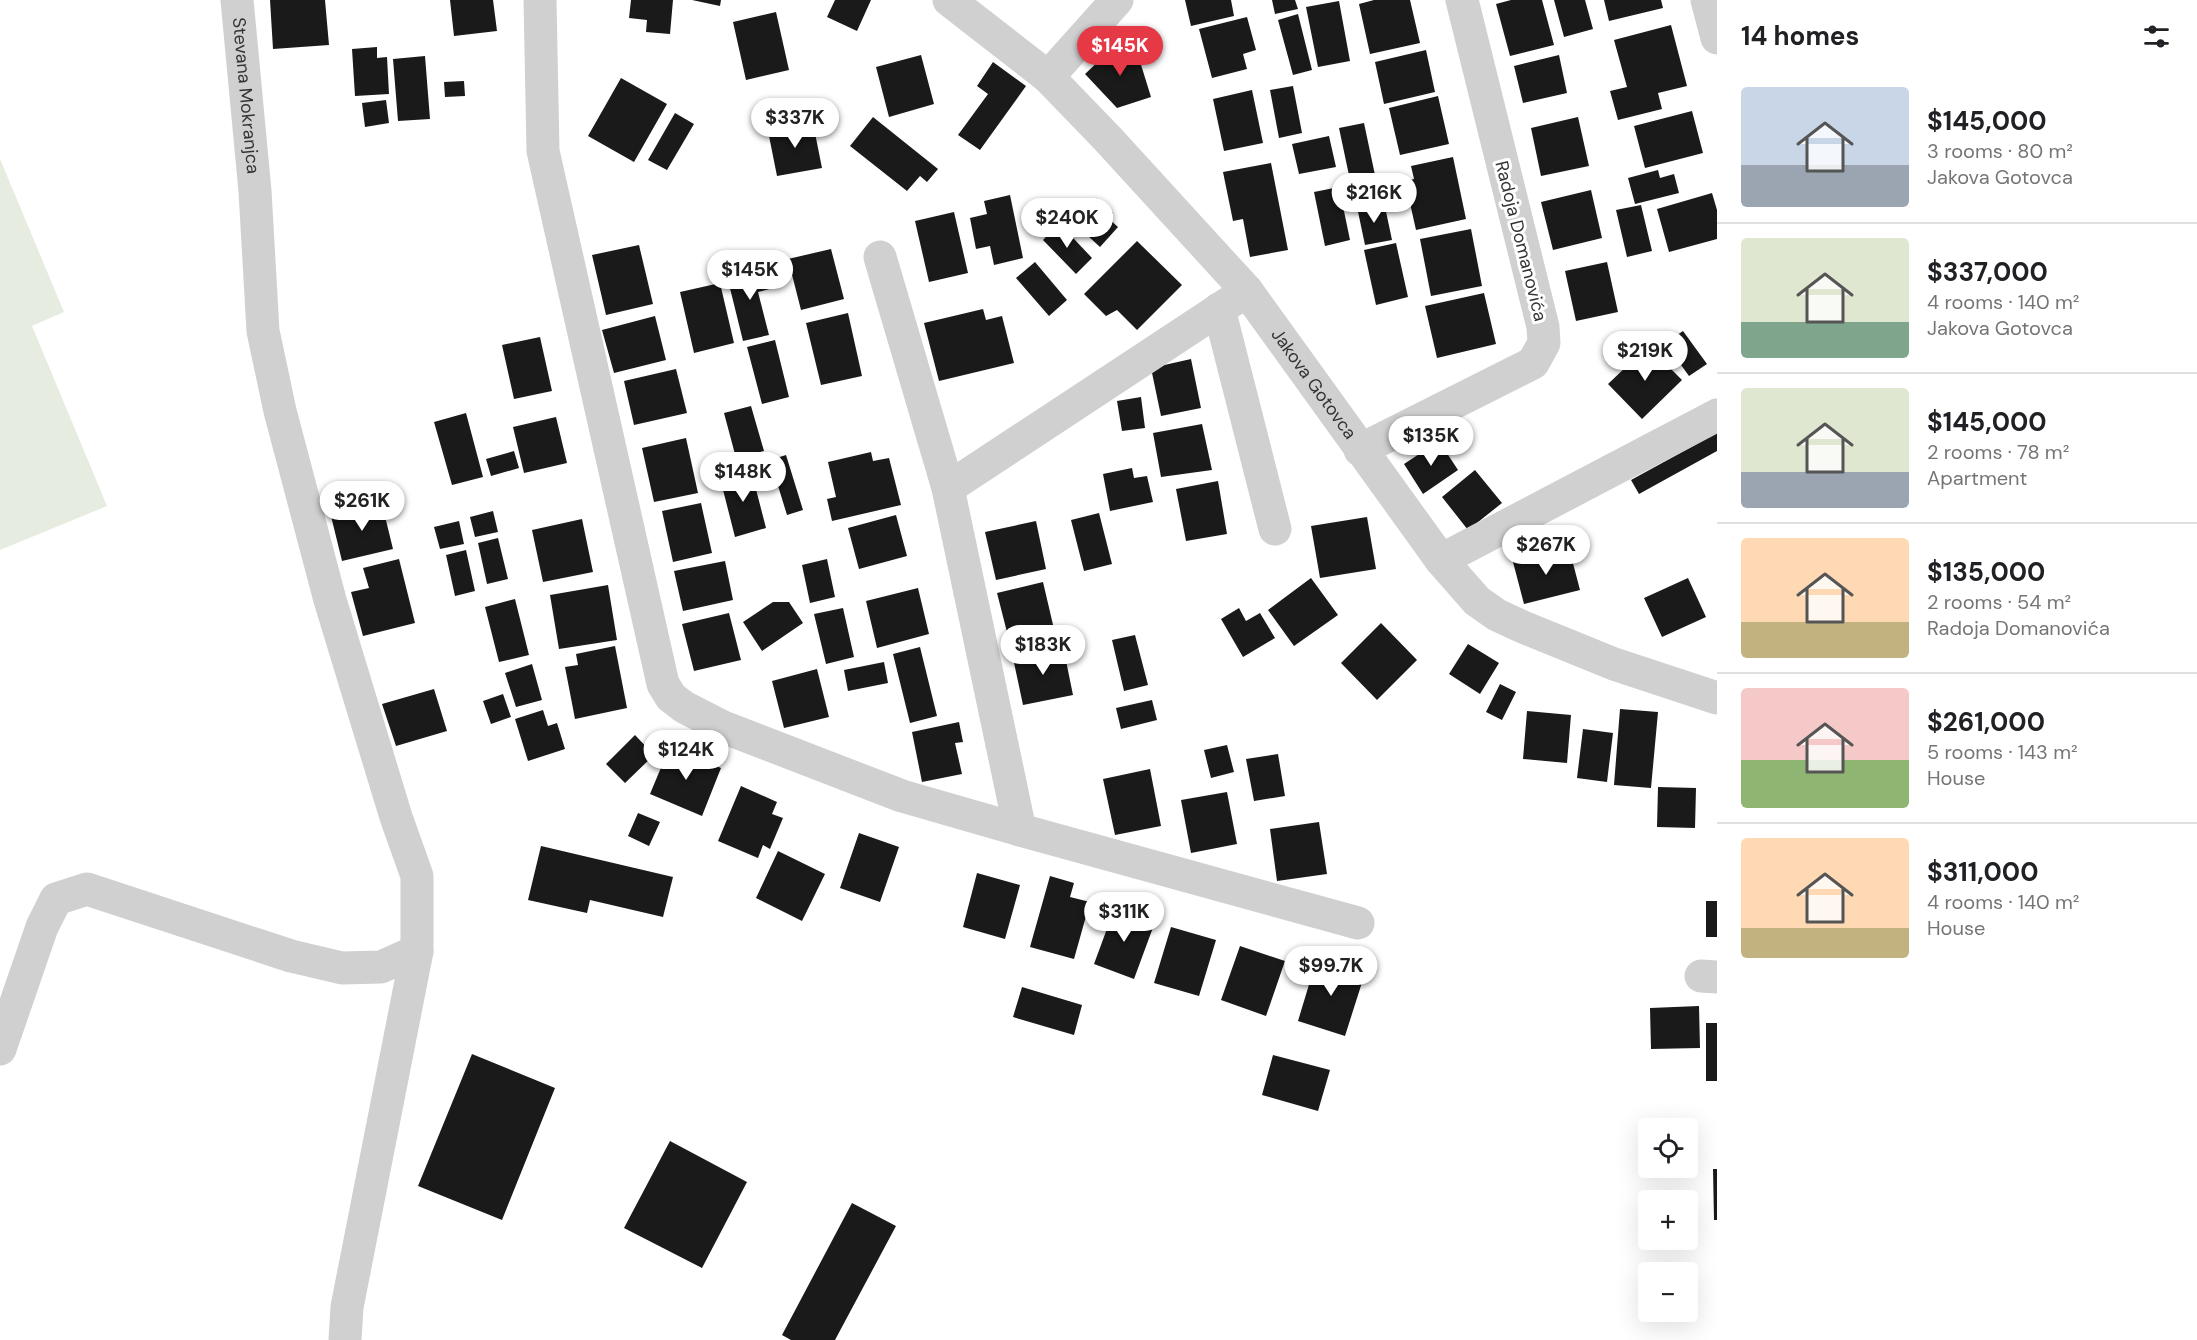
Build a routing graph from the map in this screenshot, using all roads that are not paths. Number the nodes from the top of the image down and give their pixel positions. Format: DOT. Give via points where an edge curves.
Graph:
graph roads {
  1 [pos="237,0"];
  2 [pos="540,0"];
  3 [pos="949,0"];
  4 [pos="1118,0"];
  5 [pos="1462,0"];
  6 [pos="1707,0"];
  7 [pos="1717,38"];
  8 [pos="1048,77"];
  9 [pos="880,257"];
  10 [pos="1247,291"];
  11 [pos="1219,309"];
  12 [pos="1717,415"];
  13 [pos="1360,450"];
  14 [pos="948,488"];
  15 [pos="1275,529"];
  16 [pos="1441,560"];
  17 [pos="1717,698"];
  18 [pos="1020,830"];
  19 [pos="1358,923"];
  20 [pos="417,951"];
  21 [pos="0,1049"];
  22 [pos="345,1340"];
  1 -- 20 [label="street, Stevana Mokranjca" via="263,331 330,600 417,876"];
  2 -- 18 [label="street" via="543,151 663,684 684,707 723,727 902,796"];
  3 -- 8 [label="street, Jakova Gotovca"];
  4 -- 8 [label="street"];
  5 -- 13 [label="street, Radoja Domanovića" via="1544,343 1533,363"];
  6 -- 7 [label="street"];
  8 -- 10 [label="street, Jakova Gotovca"];
  9 -- 14 [label="street"];
  10 -- 11 [label="street"];
  10 -- 13 [label="street, Jakova Gotovca"];
  11 -- 14 [label="street"];
  11 -- 15 [label="street"];
  12 -- 16 [label="street"];
  13 -- 16 [label="street, Jakova Gotovca"];
  14 -- 18 [label="street"];
  16 -- 17 [label="street, Jakova Gotovca" via="1477,601 1497,615 1614,664"];
  18 -- 19 [label="street"];
  20 -- 21 [label="street" via="381,967 342,968 291,956 87,889 56,899 42,927"];
  20 -- 22 [label="street, Stevana Mokranjca" via="347,1307"];
}
